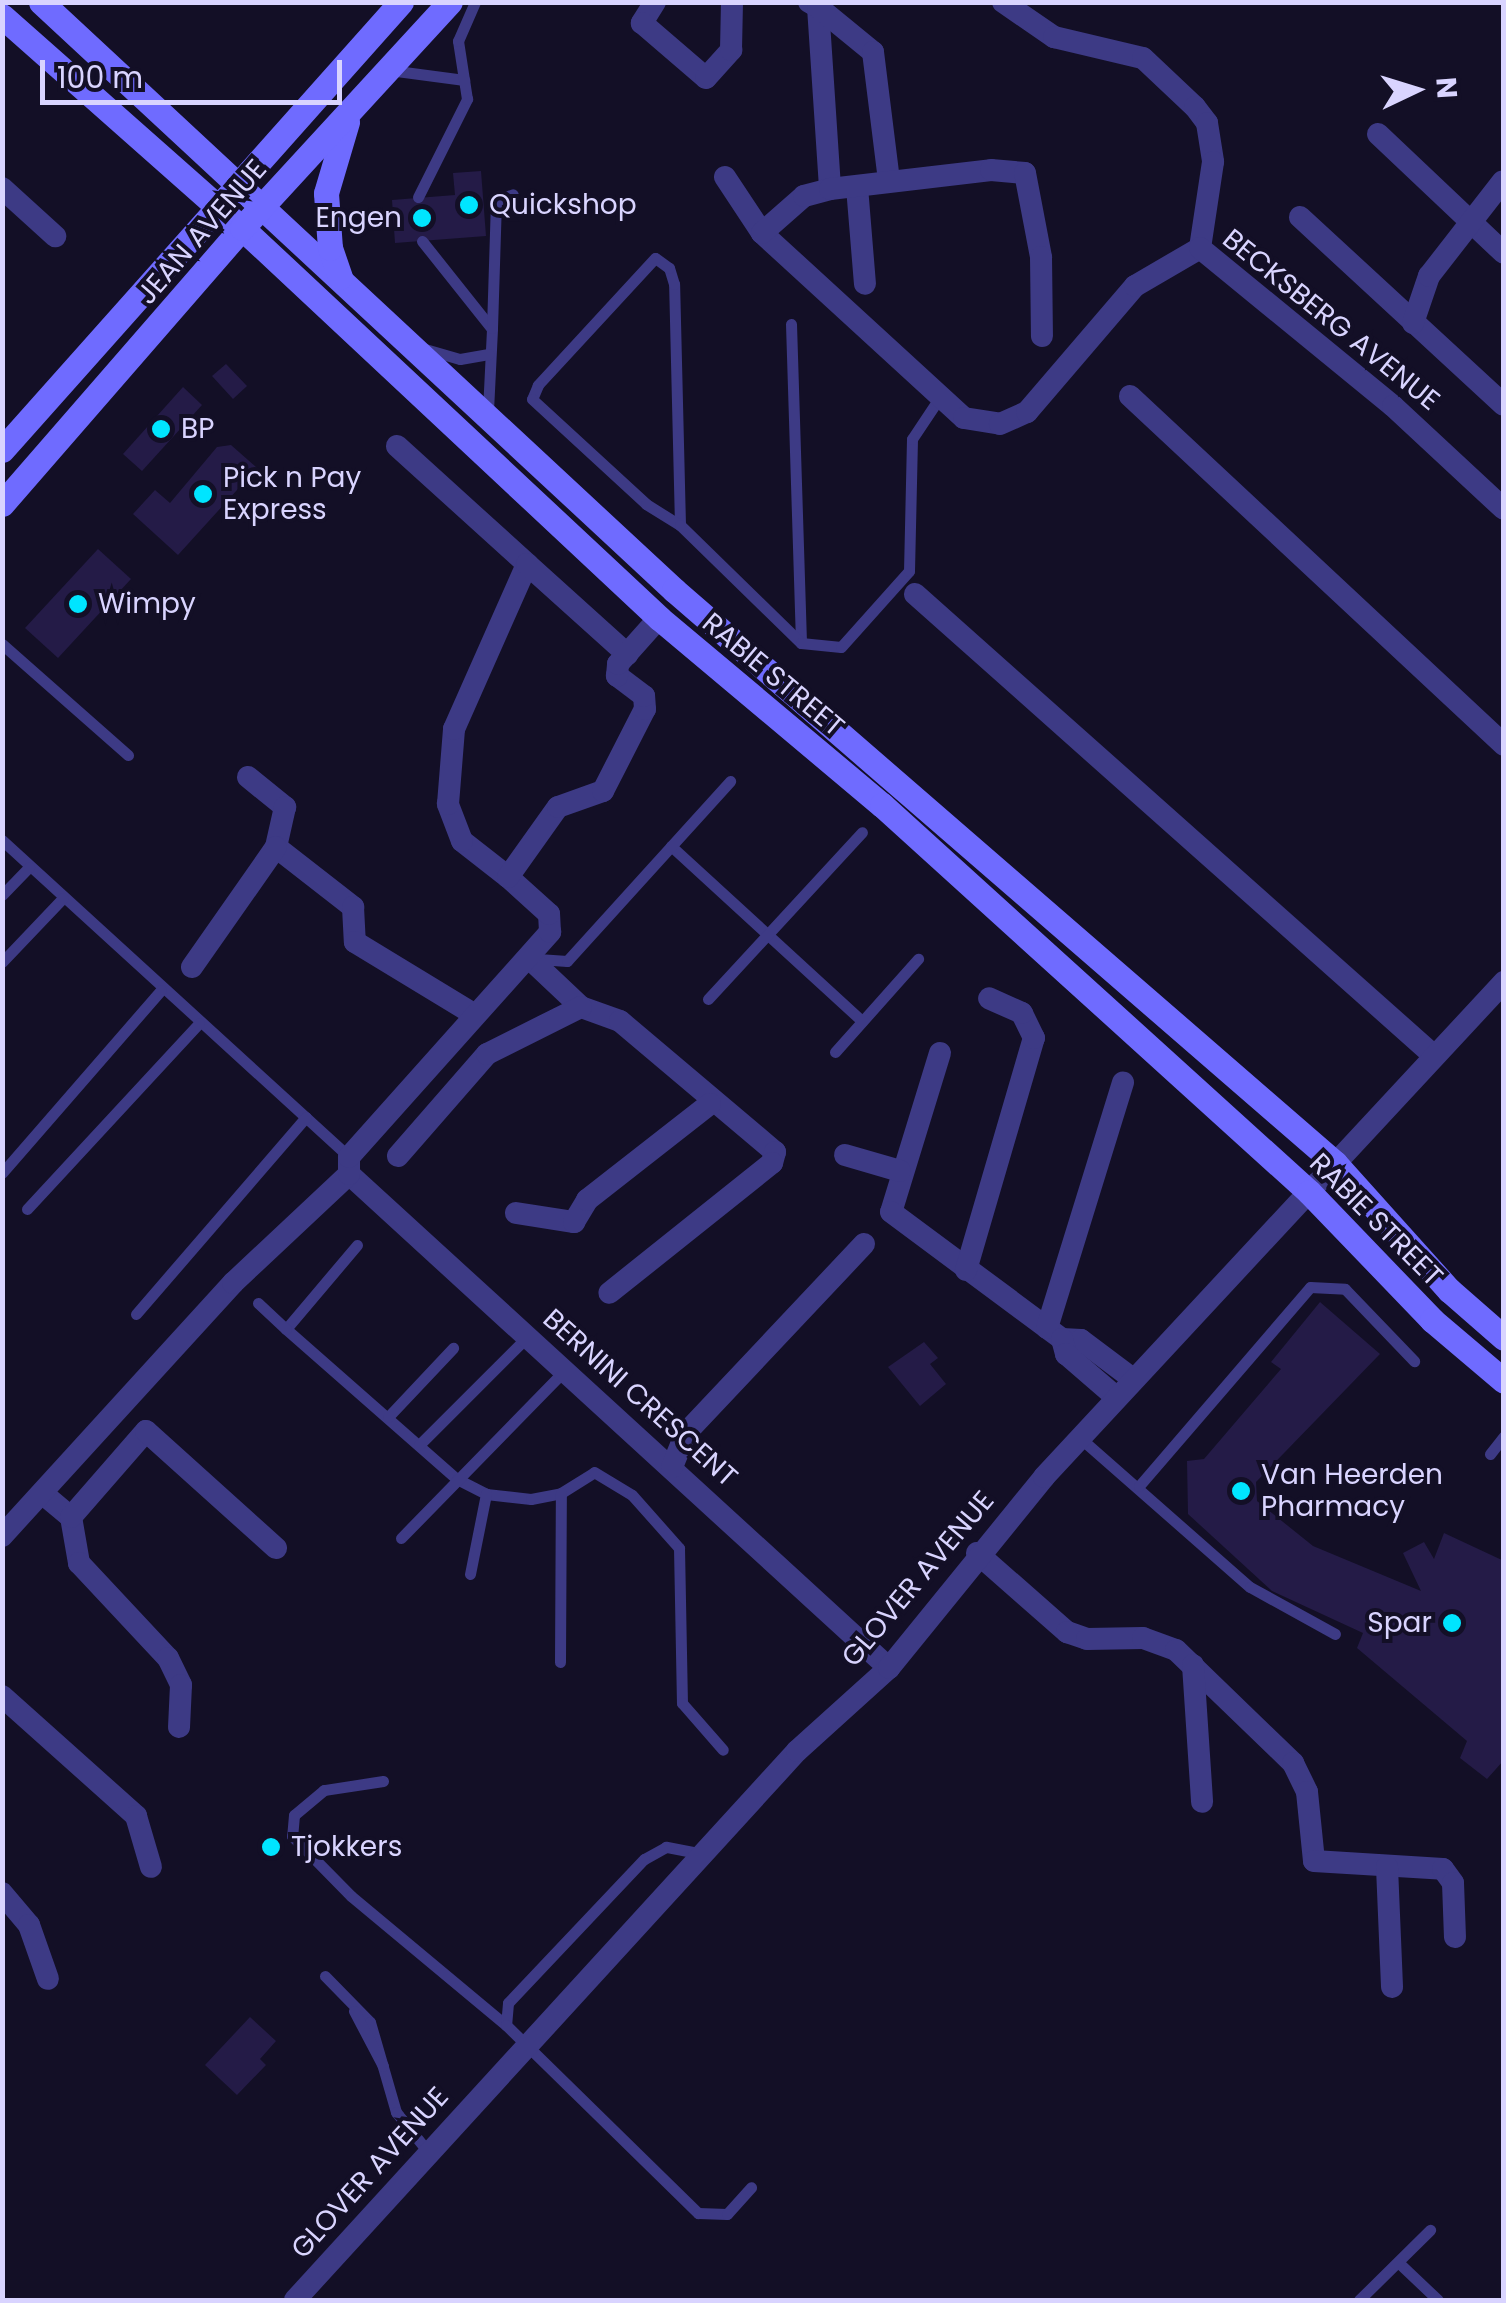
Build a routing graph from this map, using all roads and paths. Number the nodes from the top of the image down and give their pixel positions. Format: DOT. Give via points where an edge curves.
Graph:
graph roads {
  1 [pos="41,2"];
  2 [pos="390,2"];
  3 [pos="401,2"];
  4 [pos="450,2"];
  5 [pos="475,2"];
  6 [pos="655,2"];
  7 [pos="732,2"];
  8 [pos="1003,2"];
  9 [pos="814,5"];
  10 [pos="2,16"];
  11 [pos="378,27"];
  12 [pos="386,70"];
  13 [pos="464,80"];
  14 [pos="358,100"];
  15 [pos="1378,134"];
  16 [pos="726,177"];
  17 [pos="238,181"];
  18 [pos="1504,181"];
  19 [pos="889,182"];
  20 [pos="858,187"];
  21 [pos="2,188"];
  22 [pos="830,189"];
  23 [pos="513,194"];
  24 [pos="418,198"];
  25 [pos="216,206"];
  26 [pos="262,206"];
  27 [pos="1300,218"];
  28 [pos="1471,224"];
  29 [pos="242,228"];
  30 [pos="762,234"];
  31 [pos="55,236"];
  32 [pos="422,241"];
  33 [pos="1200,248"];
  34 [pos="1504,253"];
  35 [pos="341,279"];
  36 [pos="865,284"];
  37 [pos="1413,323"];
  38 [pos="791,324"];
  39 [pos="492,329"];
  40 [pos="1042,336"];
  41 [pos="410,343"];
  42 [pos="489,354"];
  43 [pos="1130,396"];
  44 [pos="940,397"];
  45 [pos="1504,405"];
  46 [pos="488,416"];
  47 [pos="397,446"];
  48 [pos="2,450"];
  49 [pos="2,504"];
  50 [pos="1504,509"];
  51 [pos="680,526"];
  52 [pos="527,564"];
  53 [pos="915,594"];
  54 [pos="659,618"];
  55 [pos="2,644"];
  56 [pos="802,644"];
  57 [pos="626,654"];
  58 [pos="1504,745"];
  59 [pos="128,755"];
  60 [pos="248,776"];
  61 [pos="730,782"];
  62 [pos="862,832"];
  63 [pos="2,840"];
  64 [pos="670,846"];
  65 [pos="276,847"];
  66 [pos="29,867"];
  67 [pos="508,877"];
  68 [pos="2,895"];
  69 [pos="63,898"];
  70 [pos="768,934"];
  71 [pos="529,958"];
  72 [pos="918,958"];
  73 [pos="2,962"];
  74 [pos="192,968"];
  75 [pos="162,990"];
  76 [pos="1500,993"];
  77 [pos="989,998"];
  78 [pos="708,1000"];
  79 [pos="581,1007"];
  80 [pos="474,1016"];
  81 [pos="862,1022"];
  82 [pos="199,1023"];
  83 [pos="835,1052"];
  84 [pos="940,1053"];
  85 [pos="1432,1054"];
  86 [pos="1123,1083"];
  87 [pos="710,1104"];
  88 [pos="306,1116"];
  89 [pos="398,1156"];
  90 [pos="845,1156"];
  91 [pos="1335,1164"];
  92 [pos="349,1166"];
  93 [pos="900,1171"];
  94 [pos="2,1172"];
  95 [pos="1309,1192"];
  96 [pos="27,1209"];
  97 [pos="516,1214"];
  98 [pos="356,1244"];
  99 [pos="864,1244"];
  100 [pos="966,1270"];
  101 [pos="609,1293"];
  102 [pos="258,1304"];
  103 [pos="136,1314"];
  104 [pos="286,1329"];
  105 [pos="1055,1333"];
  106 [pos="527,1336"];
  107 [pos="1504,1338"];
  108 [pos="454,1348"];
  109 [pos="1414,1361"];
  110 [pos="565,1370"];
  111 [pos="1133,1379"];
  112 [pos="1502,1380"];
  113 [pos="1116,1396"];
  114 [pos="388,1416"];
  115 [pos="1504,1436"];
  116 [pos="1079,1437"];
  117 [pos="419,1445"];
  118 [pos="1490,1454"];
  119 [pos="672,1467"];
  120 [pos="457,1479"];
  121 [pos="1139,1486"];
  122 [pos="560,1492"];
  123 [pos="42,1493"];
  124 [pos="486,1494"];
  125 [pos="71,1518"];
  126 [pos="2,1536"];
  127 [pos="401,1538"];
  128 [pos="276,1548"];
  129 [pos="977,1553"];
  130 [pos="470,1574"];
  131 [pos="1335,1634"];
  132 [pos="560,1662"];
  133 [pos="1192,1665"];
  134 [pos="889,1668"];
  135 [pos="2,1696"];
  136 [pos="179,1726"];
  137 [pos="723,1750"];
  138 [pos="383,1781"];
  139 [pos="1202,1802"];
  140 [pos="703,1854"];
  141 [pos="151,1867"];
  142 [pos="1387,1867"];
  143 [pos="2,1893"];
  144 [pos="1455,1937"];
  145 [pos="326,1976"];
  146 [pos="48,1979"];
  147 [pos="1392,1987"];
  148 [pos="506,2024"];
  149 [pos="526,2047"];
  150 [pos="430,2153"];
  151 [pos="751,2187"];
  152 [pos="1430,2230"];
  153 [pos="1400,2264"];
  154 [pos="295,2300"];
  155 [pos="1359,2300"];
  156 [pos="1438,2300"];
  1 -- 17 [label="main road, RABIE STREET"];
  2 -- 11 [label="lane"];
  3 -- 11 [label="main road, JEAN AVENUE"];
  4 -- 12 [label="main road, JEAN AVENUE"];
  5 -- 13 [label="lane" via="459,29"];
  6 -- 7 [label="street" via="642,23 706,78 731,50"];
  8 -- 33 [label="street" via="1054,37 1143,58 1195,106 1207,123 1213,162"];
  9 -- 19 [label="street" via="873,52"];
  9 -- 22 [label="street"];
  10 -- 25 [label="main road, RABIE STREET"];
  11 -- 17 [label="main road, JEAN AVENUE"];
  12 -- 13 [label="lane"];
  12 -- 14 [label="main road, JEAN AVENUE"];
  13 -- 24 [label="lane" via="465,106 425,172"];
  14 -- 26 [label="main road, JEAN AVENUE"];
  14 -- 35 [label="main road" via="335,147 326,193 330,248"];
  15 -- 28 [label="street"];
  16 -- 30 [label="street, BECKSBERG AVENUE"];
  17 -- 25 [label="main road, JEAN AVENUE"];
  17 -- 26 [label="main road, RABIE STREET"];
  18 -- 28 [label="street"];
  19 -- 20 [label="street"];
  19 -- 40 [label="street" via="1025,173 1041,257"];
  20 -- 22 [label="street"];
  20 -- 36 [label="street"];
  21 -- 31 [label="street"];
  22 -- 30 [label="street" via="804,196"];
  23 -- 39 [label="lane" via="496,201"];
  25 -- 29 [label="main road, RABIE STREET"];
  25 -- 48 [label="main road, JEAN AVENUE"];
  26 -- 29 [label="main road, JEAN AVENUE"];
  26 -- 35 [label="main road, RABIE STREET"];
  27 -- 37 [label="street"];
  28 -- 34 [label="street"];
  28 -- 37 [label="street" via="1429,276"];
  29 -- 49 [label="main road, JEAN AVENUE"];
  29 -- 54 [label="main road, RABIE STREET"];
  30 -- 44 [label="street, BECKSBERG AVENUE"];
  32 -- 39 [label="lane"];
  33 -- 44 [label="street, BECKSBERG AVENUE" via="1135,286 1027,412 980,424"];
  33 -- 50 [label="street, BECKSBERG AVENUE" via="1392,406"];
  35 -- 41 [label="main road, RABIE STREET"];
  37 -- 45 [label="street"];
  38 -- 56 [label="lane"];
  39 -- 42 [label="lane"];
  41 -- 42 [label="lane" via="446,358"];
  41 -- 46 [label="main road, RABIE STREET"];
  42 -- 46 [label="lane"];
  43 -- 58 [label="street"];
  44 -- 56 [label="lane" via="912,439 908,571 841,647"];
  46 -- 91 [label="main road, RABIE STREET" via="704,616"];
  47 -- 52 [label="street"];
  51 -- 51 [label="lane" via="646,504 532,399 654,258 669,268 674,284"];
  51 -- 56 [label="lane"];
  52 -- 57 [label="street"];
  52 -- 67 [label="street" via="454,729 448,804 462,840"];
  53 -- 85 [label="street"];
  54 -- 57 [label="street"];
  54 -- 95 [label="main road, RABIE STREET" via="882,805"];
  55 -- 59 [label="lane"];
  57 -- 67 [label="street" via="617,676 644,696 646,709 602,791 558,806"];
  60 -- 65 [label="street" via="285,807"];
  61 -- 64 [label="lane"];
  62 -- 70 [label="lane"];
  63 -- 66 [label="lane"];
  64 -- 70 [label="lane"];
  64 -- 71 [label="lane" via="567,961"];
  65 -- 74 [label="street"];
  65 -- 80 [label="street" via="354,907 355,942"];
  66 -- 68 [label="lane"];
  66 -- 69 [label="lane"];
  67 -- 71 [label="street" via="549,914 550,932"];
  69 -- 73 [label="lane"];
  69 -- 75 [label="lane"];
  70 -- 78 [label="lane"];
  70 -- 81 [label="lane"];
  71 -- 79 [label="street"];
  71 -- 80 [label="street"];
  72 -- 81 [label="lane"];
  75 -- 82 [label="lane"];
  75 -- 94 [label="lane"];
  76 -- 85 [label="street, GLOVER AVENUE"];
  77 -- 100 [label="street" via="1022,1013 1034,1038"];
  79 -- 87 [label="street" via="620,1021"];
  79 -- 89 [label="street" via="487,1054"];
  80 -- 92 [label="street"];
  81 -- 83 [label="lane"];
  82 -- 88 [label="lane"];
  82 -- 96 [label="lane"];
  84 -- 93 [label="street"];
  85 -- 91 [label="street, GLOVER AVENUE"];
  86 -- 105 [label="street"];
  87 -- 97 [label="street" via="587,1200 574,1222"];
  87 -- 101 [label="street" via="776,1157"];
  88 -- 92 [label="lane"];
  88 -- 103 [label="lane"];
  90 -- 93 [label="street"];
  91 -- 95 [label="street, GLOVER AVENUE"];
  91 -- 107 [label="main road, RABIE STREET" via="1450,1290"];
  92 -- 106 [label="street, BERNINI CRESCENT"];
  92 -- 123 [label="street"];
  93 -- 100 [label="street" via="891,1198 898,1222"];
  95 -- 111 [label="street, GLOVER AVENUE"];
  95 -- 112 [label="main road, RABIE STREET" via="1432,1320"];
  98 -- 104 [label="lane"];
  99 -- 119 [label="street" via="685,1434"];
  100 -- 105 [label="street"];
  102 -- 104 [label="lane"];
  104 -- 114 [label="lane"];
  105 -- 111 [label="street" via="1080,1340"];
  105 -- 113 [label="street" via="1066,1354"];
  106 -- 110 [label="street, BERNINI CRESCENT"];
  106 -- 117 [label="lane"];
  108 -- 114 [label="lane"];
  109 -- 121 [label="lane" via="1345,1289 1310,1287"];
  110 -- 119 [label="street, BERNINI CRESCENT"];
  110 -- 120 [label="lane"];
  111 -- 113 [label="street, GLOVER AVENUE"];
  113 -- 116 [label="street, GLOVER AVENUE"];
  114 -- 117 [label="lane"];
  115 -- 118 [label="lane"];
  116 -- 121 [label="lane"];
  116 -- 129 [label="street, GLOVER AVENUE"];
  117 -- 120 [label="lane"];
  119 -- 134 [label="street, BERNINI CRESCENT"];
  120 -- 124 [label="lane"];
  120 -- 127 [label="lane"];
  121 -- 131 [label="lane" via="1250,1588"];
  122 -- 124 [label="lane" via="531,1499"];
  122 -- 132 [label="lane"];
  122 -- 137 [label="lane" via="594,1472 606,1474 675,1538 682,1703"];
  123 -- 125 [label="street"];
  123 -- 126 [label="street"];
  124 -- 130 [label="lane"];
  125 -- 128 [label="street" via="146,1431"];
  125 -- 136 [label="street" via="78,1563 168,1658 181,1685"];
  129 -- 133 [label="street" via="1067,1632 1162,1642"];
  129 -- 134 [label="street, GLOVER AVENUE"];
  133 -- 139 [label="street"];
  133 -- 142 [label="street" via="1293,1762 1307,1792 1314,1861"];
  134 -- 140 [label="street, GLOVER AVENUE" via="797,1752"];
  135 -- 141 [label="street" via="136,1816"];
  138 -- 148 [label="lane" via="324,1790 294,1815 292,1836 352,1896"];
  140 -- 148 [label="lane" via="666,1847 644,1859 508,2004"];
  140 -- 149 [label="street, GLOVER AVENUE"];
  142 -- 144 [label="street" via="1448,1872"];
  142 -- 147 [label="street"];
  143 -- 146 [label="street" via="29,1925"];
  145 -- 150 [label="lane" via="383,2066 401,2120"];
  148 -- 149 [label="lane"];
  149 -- 150 [label="street, GLOVER AVENUE"];
  149 -- 151 [label="lane" via="698,2213 726,2214"];
  150 -- 154 [label="street, GLOVER AVENUE"];
  152 -- 153 [label="lane"];
  153 -- 155 [label="lane"];
  153 -- 156 [label="lane"];
}
